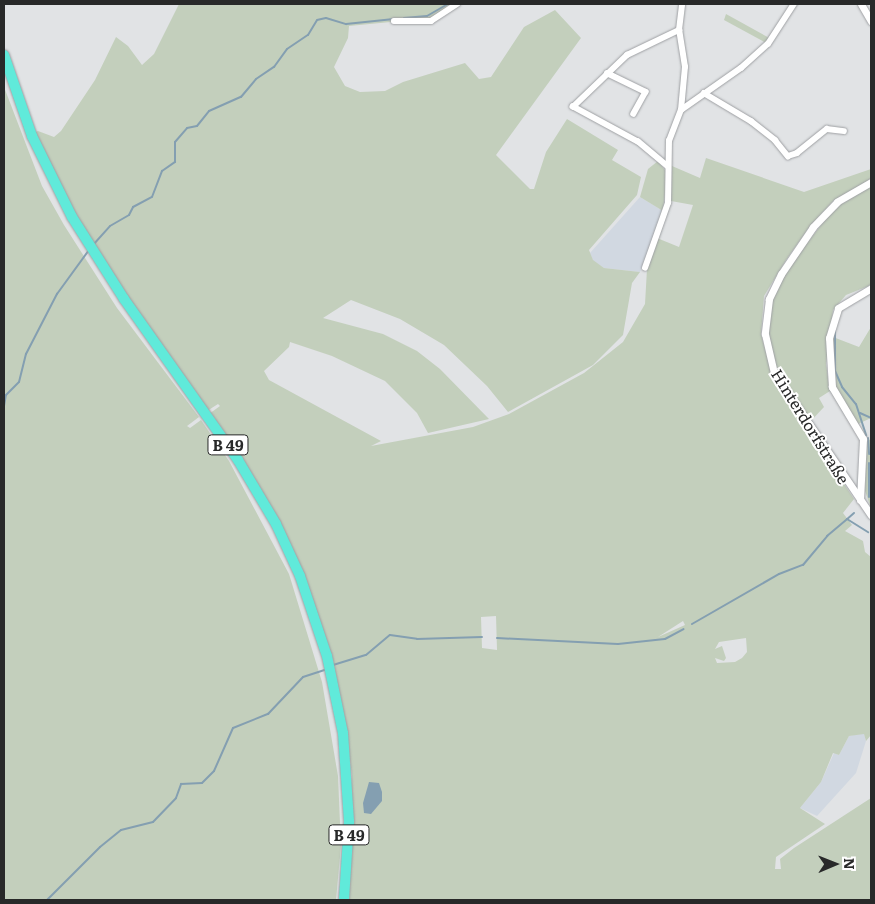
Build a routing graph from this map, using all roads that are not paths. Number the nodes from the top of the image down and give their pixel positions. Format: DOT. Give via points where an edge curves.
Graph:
graph roads {
  1 [pos="457,4"];
  2 [pos="682,4"];
  3 [pos="794,4"];
  4 [pos="861,4"];
  5 [pos="394,21"];
  6 [pos="871,21"];
  7 [pos="679,30"];
  8 [pos="4,55"];
  9 [pos="607,73"];
  10 [pos="4,76"];
  11 [pos="704,93"];
  12 [pos="682,110"];
  13 [pos="634,114"];
  14 [pos="844,131"];
  15 [pos="668,167"];
  16 [pos="871,182"];
  17 [pos="52,187"];
  18 [pos="645,268"];
  19 [pos="871,288"];
  20 [pos="860,500"];
  21 [pos="871,515"];
  22 [pos="344,771"];
  23 [pos="338,900"];
  24 [pos="344,900"];
  1 -- 5 [label="street" via="431,21"];
  2 -- 7 [label="street"];
  3 -- 11 [label="street" via="768,44 742,68"];
  4 -- 6 [label="street"];
  7 -- 9 [label="street" via="627,55"];
  7 -- 12 [label="street" via="685,67"];
  8 -- 17 [label="highway, B 49"];
  9 -- 13 [label="street" via="646,92"];
  9 -- 15 [label="street" via="573,107 638,142"];
  10 -- 17 [label="highway, B 49" via="26,138"];
  11 -- 12 [label="street"];
  11 -- 14 [label="street" via="751,121 775,140 788,156 797,153 827,128"];
  12 -- 15 [label="street" via="670,139"];
  15 -- 18 [label="street" via="671,180 668,203"];
  16 -- 20 [label="street, Hinterdorfstraße" via="837,202 813,227 769,298 765,334 774,372"];
  17 -- 22 [label="highway, B 49" via="82,247 233,464 297,577 324,673"];
  19 -- 20 [label="street" via="838,308 830,338 828,367 832,386 863,439"];
  20 -- 21 [label="street, Hinterdorfstraße"];
  22 -- 23 [label="highway, B 49"];
  22 -- 24 [label="highway, B 49" via="349,847"];
}
